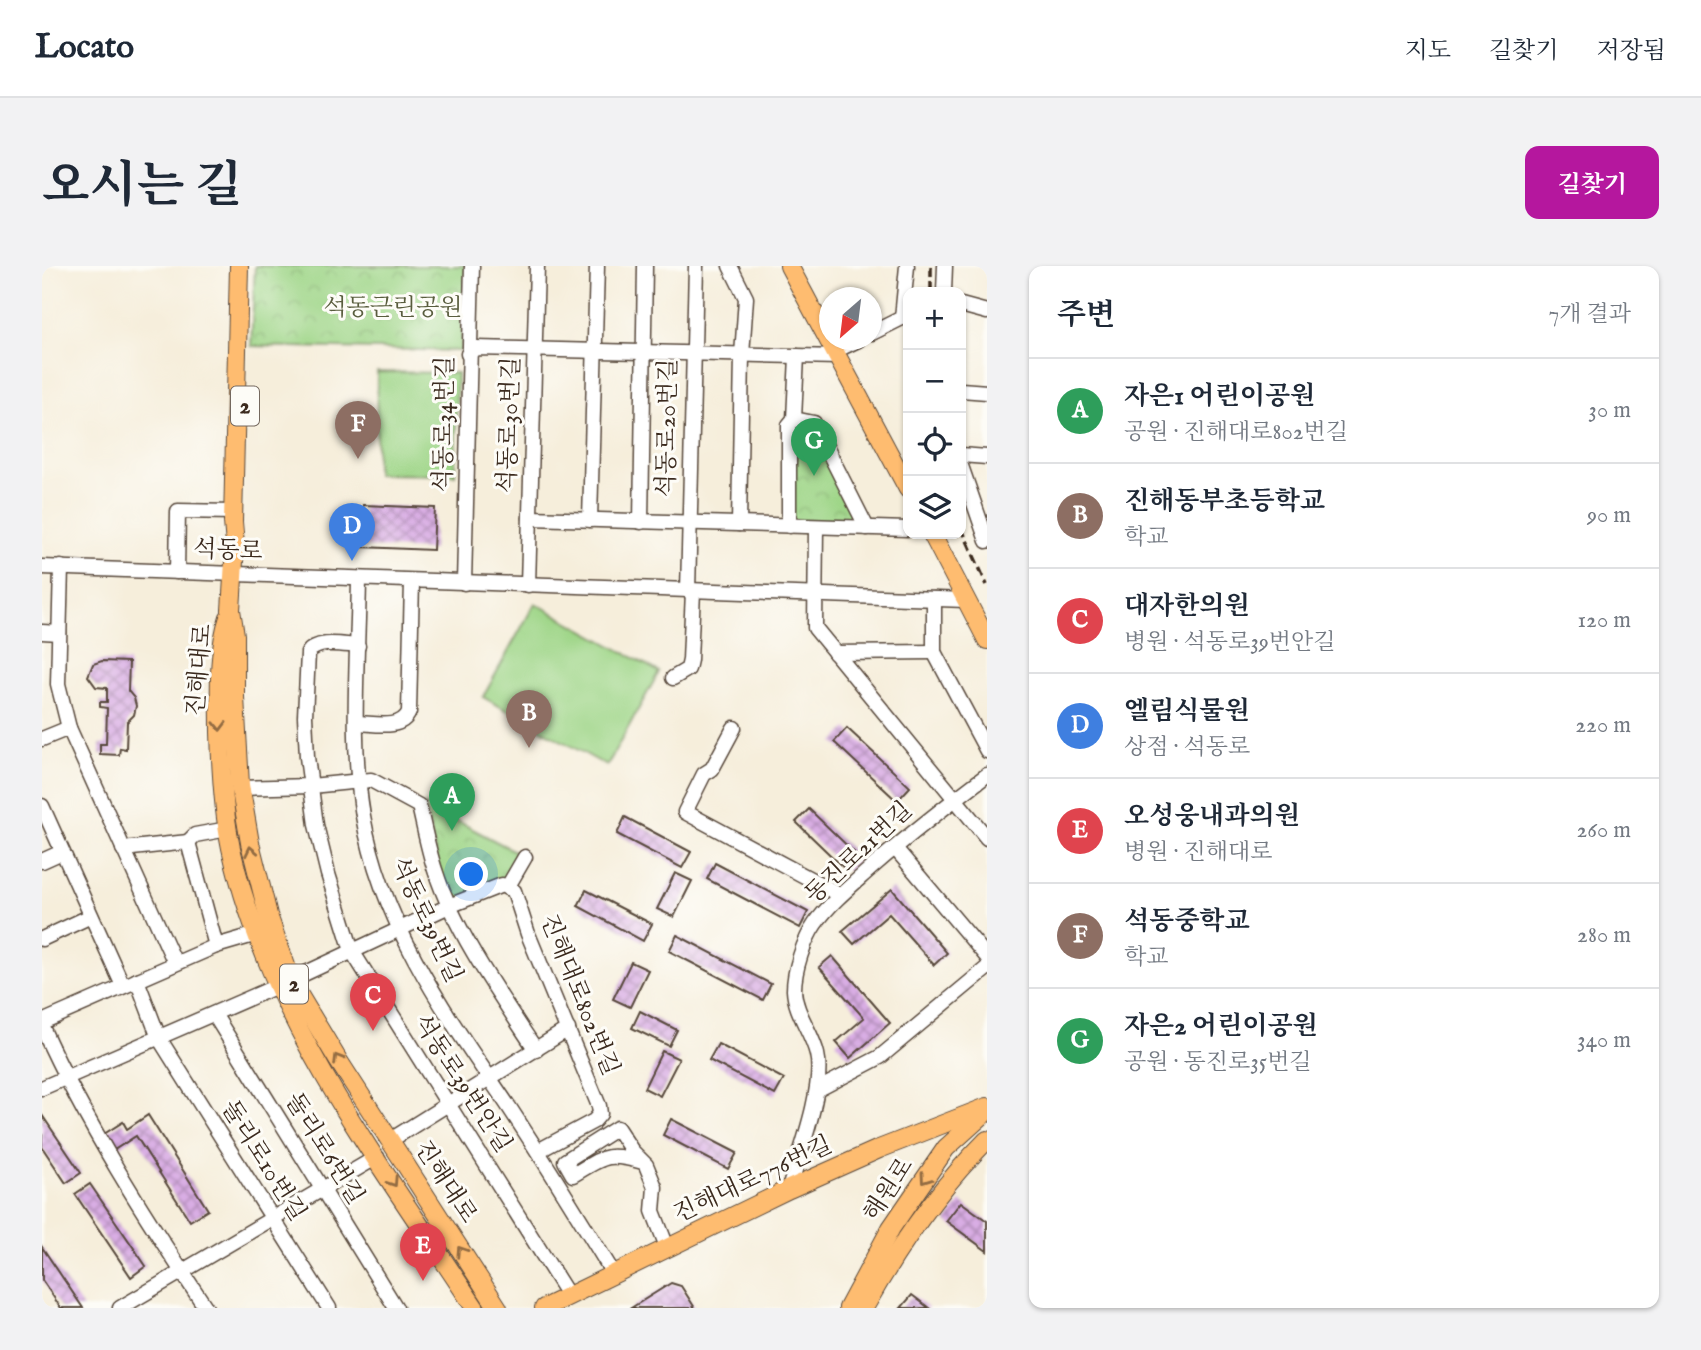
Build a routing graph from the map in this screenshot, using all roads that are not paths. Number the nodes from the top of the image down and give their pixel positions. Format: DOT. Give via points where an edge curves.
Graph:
graph roads {
  1 [pos="239,266"];
  2 [pos="249,266"];
  3 [pos="472,266"];
  4 [pos="537,266"];
  5 [pos="597,266"];
  6 [pos="645,266"];
  7 [pos="696,266"];
  8 [pos="730,266"];
  9 [pos="789,266"];
  10 [pos="907,266"];
  11 [pos="945,266"];
  12 [pos="944,287"];
  13 [pos="966,307"];
  14 [pos="987,312"];
  15 [pos="882,328"];
  16 [pos="535,350"];
  17 [pos="843,350"];
  18 [pos="594,351"];
  19 [pos="642,352"];
  20 [pos="468,354"];
  21 [pos="692,354"];
  22 [pos="837,354"];
  23 [pos="742,355"];
  24 [pos="797,356"];
  25 [pos="966,391"];
  26 [pos="987,393"];
  27 [pos="794,419"];
  28 [pos="966,455"];
  29 [pos="987,457"];
  30 [pos="903,468"];
  31 [pos="965,476"];
  32 [pos="233,512"];
  33 [pos="530,519"];
  34 [pos="590,520"];
  35 [pos="640,522"];
  36 [pos="689,523"];
  37 [pos="738,524"];
  38 [pos="789,526"];
  39 [pos="816,527"];
  40 [pos="867,528"];
  41 [pos="903,529"];
  42 [pos="984,529"];
  43 [pos="935,539"];
  44 [pos="987,541"];
  45 [pos="235,545"];
  46 [pos="42,567"];
  47 [pos="61,567"];
  48 [pos="177,572"];
  49 [pos="233,574"];
  50 [pos="359,579"];
  51 [pos="412,581"];
  52 [pos="464,583"];
  53 [pos="528,585"];
  54 [pos="690,591"];
  55 [pos="814,595"];
  56 [pos="934,599"];
  57 [pos="966,600"];
  58 [pos="231,610"];
  59 [pos="42,632"];
  60 [pos="59,633"];
  61 [pos="987,640"];
  62 [pos="358,646"];
  63 [pos="934,652"];
  64 [pos="835,653"];
  65 [pos="673,678"];
  66 [pos="58,684"];
  67 [pos="42,685"];
  68 [pos="356,723"];
  69 [pos="734,728"];
  70 [pos="69,729"];
  71 [pos="42,739"];
  72 [pos="987,751"];
  73 [pos="987,775"];
  74 [pos="358,783"];
  75 [pos="311,786"];
  76 [pos="241,788"];
  77 [pos="954,799"];
  78 [pos="42,806"];
  79 [pos="228,830"];
  80 [pos="987,838"];
  81 [pos="188,842"];
  82 [pos="895,848"];
  83 [pos="123,849"];
  84 [pos="62,852"];
  85 [pos="524,857"];
  86 [pos="42,861"];
  87 [pos="507,888"];
  88 [pos="840,895"];
  89 [pos="449,906"];
  90 [pos="91,916"];
  91 [pos="400,929"];
  92 [pos="257,934"];
  93 [pos="42,939"];
  94 [pos="216,946"];
  95 [pos="352,951"];
  96 [pos="987,957"];
  97 [pos="175,963"];
  98 [pos="987,968"];
  99 [pos="137,979"];
  100 [pos="285,983"];
  101 [pos="122,986"];
  102 [pos="214,1014"];
  103 [pos="42,1024"];
  104 [pos="568,1029"];
  105 [pos="159,1038"];
  106 [pos="536,1050"];
  107 [pos="65,1078"];
  108 [pos="490,1080"];
  109 [pos="42,1088"];
  110 [pos="817,1090"];
  111 [pos="448,1105"];
  112 [pos="987,1109"];
  113 [pos="932,1128"];
  114 [pos="389,1141"];
  115 [pos="985,1145"];
  116 [pos="946,1148"];
  117 [pos="538,1151"];
  118 [pos="377,1157"];
  119 [pos="643,1162"];
  120 [pos="323,1189"];
  121 [pos="789,1189"];
  122 [pos="273,1219"];
  123 [pos="667,1247"];
  124 [pos="181,1271"];
  125 [pos="613,1273"];
  126 [pos="568,1295"];
  127 [pos="120,1308"];
  128 [pos="206,1308"];
  129 [pos="329,1308"];
  130 [pos="396,1308"];
  131 [pos="475,1308"];
  132 [pos="498,1308"];
  133 [pos="544,1308"];
  134 [pos="848,1308"];
  135 [pos="864,1308"];
  1 -- 32 [label="main road, 2"];
  2 -- 45 [label="main road, 2" via="242,523"];
  3 -- 20 [label="street, 석동로34번길"];
  4 -- 16 [label="street, 석동로30번길"];
  5 -- 18 [label="street"];
  6 -- 19 [label="street"];
  7 -- 21 [label="street, 석동로20번길"];
  8 -- 23 [label="street" via="746,298"];
  9 -- 22 [label="main road"];
  10 -- 15 [label="street" via="902,318"];
  11 -- 12 [label="street"];
  13 -- 14 [label="street"];
  16 -- 18 [label="street"];
  16 -- 20 [label="street" via="475,348"];
  16 -- 33 [label="street, 석동로30번길"];
  17 -- 22 [label="street"];
  18 -- 19 [label="street"];
  18 -- 34 [label="street"];
  19 -- 21 [label="street"];
  19 -- 35 [label="street"];
  20 -- 52 [label="street, 석동로34번길"];
  21 -- 23 [label="street"];
  21 -- 36 [label="street, 석동로20번길"];
  22 -- 24 [label="street"];
  22 -- 30 [label="main road"];
  23 -- 24 [label="street"];
  23 -- 37 [label="street"];
  24 -- 27 [label="street"];
  25 -- 26 [label="street"];
  27 -- 38 [label="street" via="789,425"];
  27 -- 40 [label="street" via="814,423"];
  28 -- 29 [label="street"];
  31 -- 42 [label="street"];
  32 -- 45 [label="main road, 2"];
  32 -- 48 [label="street" via="178,511"];
  33 -- 34 [label="street"];
  33 -- 53 [label="street, 석동로30번길"];
  34 -- 35 [label="street"];
  35 -- 36 [label="street"];
  36 -- 37 [label="street"];
  36 -- 54 [label="street, 석동로20번길"];
  37 -- 38 [label="street"];
  38 -- 39 [label="street"];
  39 -- 40 [label="street"];
  39 -- 55 [label="street"];
  40 -- 41 [label="street"];
  42 -- 44 [label="street"];
  43 -- 57 [label="main road"];
  45 -- 49 [label="main road, 2"];
  46 -- 47 [label="street, 석동로"];
  47 -- 48 [label="street, 석동로"];
  47 -- 60 [label="street"];
  48 -- 49 [label="street, 석동로"];
  49 -- 50 [label="street, 석동로"];
  49 -- 58 [label="main road, 2"];
  50 -- 51 [label="street, 석동로"];
  50 -- 62 [label="street, 석동로39번길"];
  51 -- 52 [label="street, 석동로"];
  51 -- 68 [label="street" via="409,712 396,724"];
  52 -- 53 [label="street, 석동로"];
  53 -- 54 [label="street, 석동로"];
  54 -- 55 [label="street, 석동로"];
  54 -- 65 [label="street" via="690,660 688,669"];
  55 -- 56 [label="street, 석동로"];
  55 -- 64 [label="street" via="815,628"];
  56 -- 57 [label="street, 석동로"];
  56 -- 63 [label="street"];
  57 -- 61 [label="main road"];
  58 -- 76 [label="main road, 진해대로 / 2"];
  58 -- 79 [label="main road, 진해대로 / 2, one-way" via="223,634 220,695 221,783"];
  59 -- 60 [label="street"];
  60 -- 66 [label="street"];
  62 -- 68 [label="street, 석동로39번길"];
  62 -- 75 [label="street, 석동로39번안길" via="321,644 308,653 305,716"];
  63 -- 64 [label="street"];
  63 -- 72 [label="street"];
  64 -- 77 [label="street"];
  66 -- 67 [label="street"];
  66 -- 70 [label="street"];
  68 -- 74 [label="street, 석동로39번길"];
  69 -- 88 [label="street" via="685,812"];
  70 -- 71 [label="street"];
  70 -- 83 [label="street"];
  73 -- 77 [label="street, 동진로21번길"];
  74 -- 75 [label="street"];
  74 -- 89 [label="street" via="372,780 419,806"];
  74 -- 91 [label="street, 석동로39번길" via="377,876"];
  75 -- 76 [label="street"];
  75 -- 95 [label="street, 석동로39번안길" via="327,874"];
  100 -- 76 [label="main road, 진해대로 / 2, one-way" via="258,880"];
  77 -- 80 [label="street"];
  77 -- 82 [label="street, 동진로21번길"];
  78 -- 84 [label="street"];
  79 -- 81 [label="street" via="195,835"];
  79 -- 92 [label="main road, 진해대로 / 2"];
  81 -- 83 [label="street"];
  81 -- 94 [label="street"];
  82 -- 88 [label="street, 동진로21번길"];
  82 -- 96 [label="street"];
  83 -- 97 [label="street"];
  84 -- 86 [label="street"];
  84 -- 90 [label="street"];
  85 -- 87 [label="street"];
  87 -- 89 [label="street" via="502,885"];
  87 -- 104 [label="street, 진해대로802번길" via="514,891"];
  88 -- 110 [label="street, 동진로21번길" via="802,947 794,990 818,1057"];
  89 -- 91 [label="street"];
  89 -- 106 [label="street"];
  90 -- 93 [label="street"];
  90 -- 101 [label="street"];
  91 -- 95 [label="street"];
  91 -- 108 [label="street, 석동로39번길" via="420,973"];
  92 -- 94 [label="street"];
  92 -- 100 [label="main road, 진해대로 / 2"];
  94 -- 97 [label="street"];
  95 -- 100 [label="street"];
  95 -- 111 [label="street, 석동로39번안길"];
  97 -- 99 [label="street"];
  98 -- 110 [label="street" via="880,1057"];
  99 -- 101 [label="street"];
  99 -- 105 [label="street, 돌리로10번길"];
  100 -- 102 [label="street"];
  114 -- 100 [label="main road, 진해대로 / 2, one-way"];
  100 -- 118 [label="main road, 진해대로 / 2" via="320,1071"];
  101 -- 103 [label="street"];
  102 -- 105 [label="street"];
  102 -- 120 [label="street, 돌리로6번길"];
  103 -- 107 [label="street"];
  104 -- 106 [label="street"];
  104 -- 117 [label="street, 진해대로802번길" via="600,1114"];
  105 -- 107 [label="street"];
  105 -- 122 [label="street, 돌리로10번길"];
  106 -- 108 [label="street"];
  107 -- 109 [label="street"];
  107 -- 124 [label="street"];
  108 -- 111 [label="street"];
  108 -- 117 [label="street, 석동로39번길"];
  110 -- 121 [label="street, 동진로21번길"];
  111 -- 114 [label="street"];
  111 -- 126 [label="street, 석동로39번안길"];
  112 -- 113 [label="main road, 진해대로776번길"];
  112 -- 116 [label="main road, 해원로"];
  113 -- 116 [label="main road"];
  113 -- 121 [label="main road, 진해대로776번길"];
  132 -- 114 [label="main road, 진해대로 / 2, one-way"];
  115 -- 135 [label="main road" via="962,1165 895,1252"];
  116 -- 134 [label="main road, 해원로, one-way" via="891,1228"];
  117 -- 125 [label="street, 석동로39번길"];
  118 -- 120 [label="street"];
  118 -- 131 [label="main road, 진해대로 / 2, one-way"];
  119 -- 119 [label="street" via="617,1128 565,1161 573,1175 605,1156"];
  119 -- 123 [label="street" via="655,1187 653,1211"];
  120 -- 122 [label="street"];
  120 -- 130 [label="street, 돌리로6번길"];
  121 -- 123 [label="main road, 진해대로776번길"];
  122 -- 124 [label="street"];
  122 -- 129 [label="street, 돌리로10번길"];
  123 -- 125 [label="main road, 진해대로776번길"];
  124 -- 127 [label="street"];
  124 -- 128 [label="street"];
  125 -- 126 [label="main road, 진해대로776번길"];
  126 -- 133 [label="main road, 진해대로776번길"];
}
